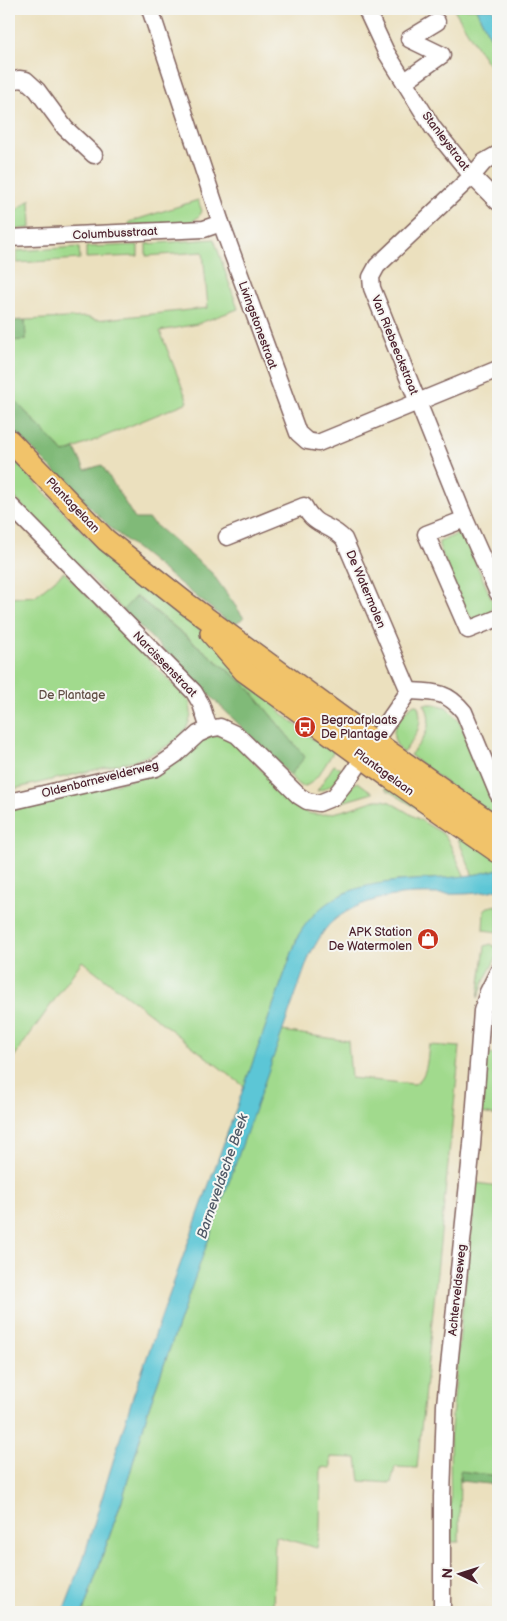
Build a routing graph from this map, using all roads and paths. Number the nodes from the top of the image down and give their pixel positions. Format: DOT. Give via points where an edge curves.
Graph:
graph roads {
  1 [pos="150,9"];
  2 [pos="366,9"];
  3 [pos="437,22"];
  4 [pos="9,82"];
  5 [pos="405,82"];
  6 [pos="498,154"];
  7 [pos="94,155"];
  8 [pos="484,162"];
  9 [pos="498,171"];
  10 [pos="472,176"];
  11 [pos="498,202"];
  12 [pos="221,223"];
  13 [pos="9,238"];
  14 [pos="498,369"];
  15 [pos="417,401"];
  16 [pos="9,440"];
  17 [pos="9,504"];
  18 [pos="465,519"];
  19 [pos="227,538"];
  20 [pos="498,594"];
  21 [pos="498,618"];
  22 [pos="409,691"];
  23 [pos="209,729"];
  24 [pos="369,750"];
  25 [pos="498,794"];
  26 [pos="9,802"];
  27 [pos="498,828"];
  28 [pos="498,852"];
  29 [pos="498,972"];
  30 [pos="442,1612"];
  1 -- 12 [label="street, Livingstonestraat"];
  2 -- 5 [label="street, Stanleystraat" via="386,52"];
  3 -- 5 [label="street" via="409,39 442,55"];
  4 -- 7 [label="street" via="26,80 65,128"];
  5 -- 10 [label="street, Stanleystraat" via="433,128"];
  6 -- 8 [label="street, Stanleystraat"];
  8 -- 9 [label="street, Stanleystraat"];
  8 -- 10 [label="street, Stanleystraat"];
  10 -- 11 [label="street, Stanleystraat"];
  10 -- 15 [label="street, Van Riebeeckstraat" via="377,266 371,277 372,288"];
  12 -- 13 [label="street, Columbusstraat" via="204,229"];
  12 -- 15 [label="street, Livingstonestraat" via="298,433 307,441 318,443"];
  14 -- 15 [label="street, Livingstonestraat"];
  15 -- 18 [label="street, Van Riebeeckstraat"];
  16 -- 24 [label="main road, Plantagelaan" via="106,540 187,604 244,671"];
  17 -- 23 [label="street, Narcissenstraat" via="194,692"];
  18 -- 20 [label="street, Van Riebeeckstraat"];
  18 -- 21 [label="street" via="426,534 468,630"];
  19 -- 22 [label="street, De Watermolen" via="304,506 315,522 340,534"];
  22 -- 24 [label="street"];
  22 -- 25 [label="street" via="439,693 456,702 480,746"];
  23 -- 24 [label="street" via="220,728 237,735 297,794 315,803 334,796"];
  23 -- 26 [label="street, Oldenbarnevelderweg" via="156,768"];
  24 -- 27 [label="main road, Plantagelaan"];
  24 -- 28 [label="main road, Plantagelaan"];
  29 -- 30 [label="street, Achterveldseweg" via="482,1011 472,1145 445,1405"];
}
